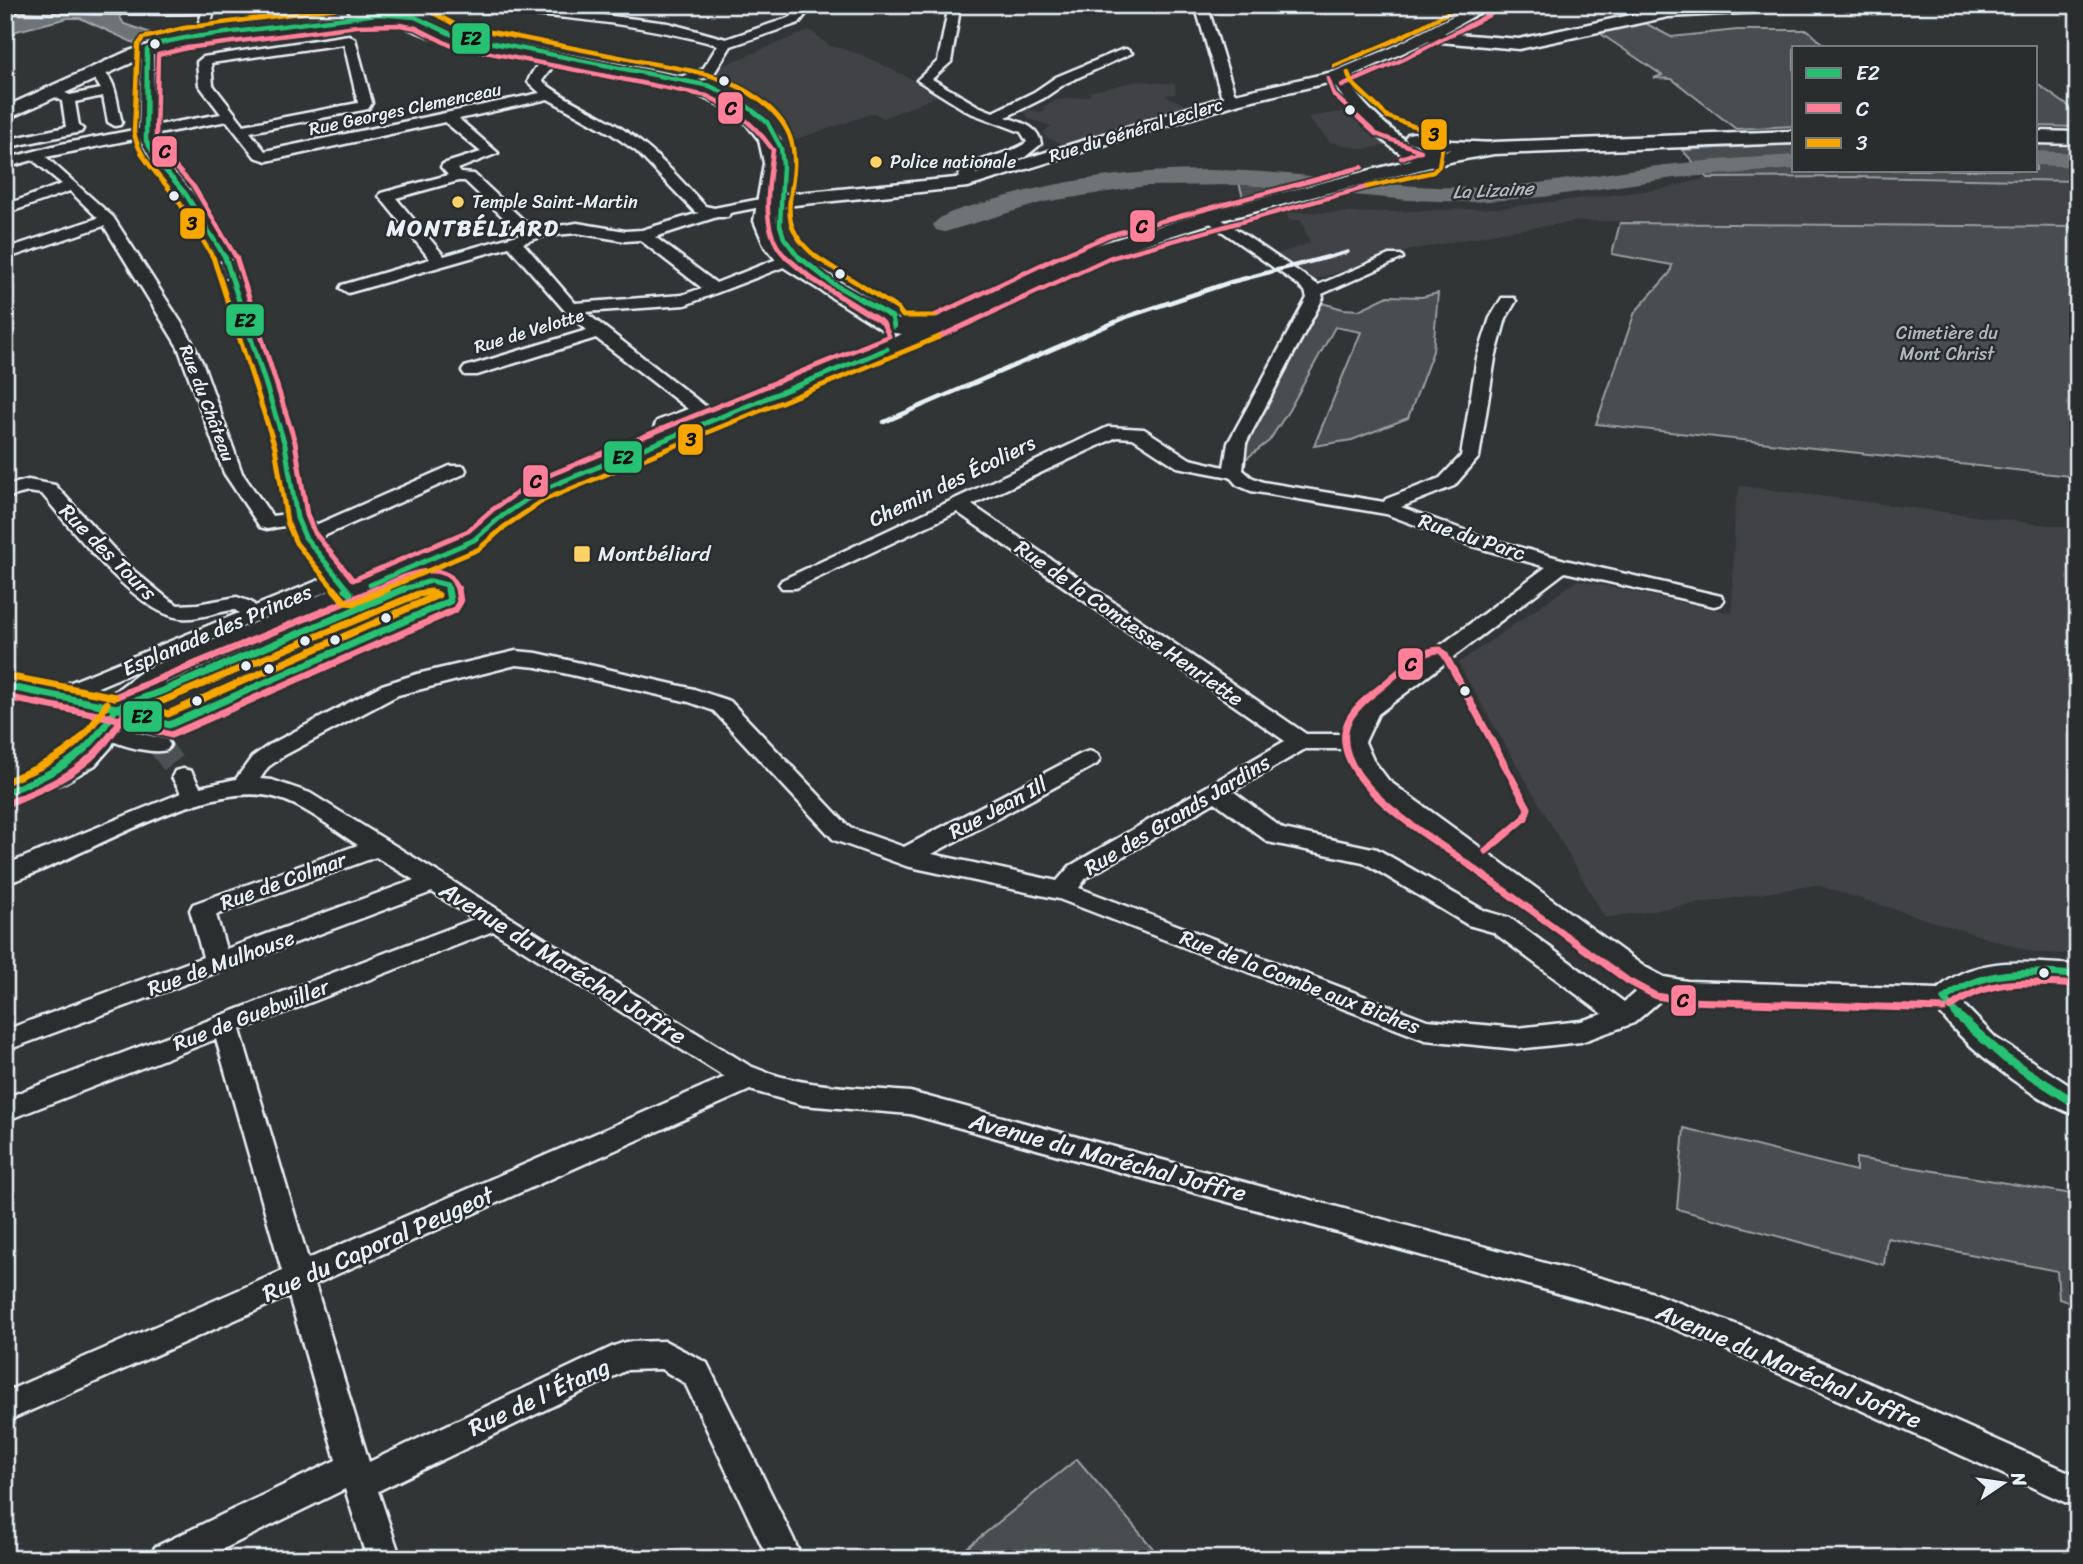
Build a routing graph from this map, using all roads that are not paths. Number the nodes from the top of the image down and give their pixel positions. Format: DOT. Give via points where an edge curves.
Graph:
graph roads {
  1 [pos="254,5"];
  2 [pos="412,5"];
  3 [pos="448,5"];
  4 [pos="807,5"];
  5 [pos="951,5"];
  6 [pos="1201,5"];
  7 [pos="1486,5"];
  8 [pos="1793,5"];
  9 [pos="1799,5"];
  10 [pos="5,6"];
  11 [pos="356,12"];
  12 [pos="396,18"];
  13 [pos="1447,26"];
  14 [pos="259,32"];
  15 [pos="1429,36"];
  16 [pos="726,43"];
  17 [pos="1456,43"];
  18 [pos="147,50"];
  19 [pos="1397,51"];
  20 [pos="1126,53"];
  21 [pos="243,54"];
  22 [pos="552,58"];
  23 [pos="97,72"];
  24 [pos="1338,76"];
  25 [pos="680,82"];
  26 [pos="109,91"];
  27 [pos="61,95"];
  28 [pos="550,95"];
  29 [pos="1236,99"];
  30 [pos="5,114"];
  31 [pos="231,116"];
  32 [pos="994,117"];
  33 [pos="450,119"];
  34 [pos="105,124"];
  35 [pos="144,124"];
  36 [pos="1382,126"];
  37 [pos="243,129"];
  38 [pos="73,130"];
  39 [pos="1792,137"];
  40 [pos="2038,137"];
  41 [pos="2078,138"];
  42 [pos="5,144"];
  43 [pos="1604,145"];
  44 [pos="1428,152"];
  45 [pos="35,155"];
  46 [pos="1402,158"];
  47 [pos="5,163"];
  48 [pos="453,172"];
  49 [pos="968,182"];
  50 [pos="72,185"];
  51 [pos="418,188"];
  52 [pos="830,195"];
  53 [pos="387,196"];
  54 [pos="767,199"];
  55 [pos="5,211"];
  56 [pos="712,213"];
  57 [pos="1211,217"];
  58 [pos="108,220"];
  59 [pos="530,234"];
  60 [pos="643,235"];
  61 [pos="512,240"];
  62 [pos="5,254"];
  63 [pos="225,257"];
  64 [pos="1395,258"];
  65 [pos="788,260"];
  66 [pos="440,261"];
  67 [pos="233,281"];
  68 [pos="348,288"];
  69 [pos="714,289"];
  70 [pos="1314,292"];
  71 [pos="685,300"];
  72 [pos="1508,301"];
  73 [pos="571,308"];
  74 [pos="599,332"];
  75 [pos="891,338"];
  76 [pos="471,371"];
  77 [pos="1138,433"];
  78 [pos="657,442"];
  79 [pos="285,445"];
  80 [pos="457,470"];
  81 [pos="1234,471"];
  82 [pos="5,492"];
  83 [pos="957,504"];
  84 [pos="1390,509"];
  85 [pos="297,518"];
  86 [pos="305,537"];
  87 [pos="1561,565"];
  88 [pos="789,584"];
  89 [pos="344,586"];
  90 [pos="1714,600"];
  91 [pos="252,615"];
  92 [pos="5,686"];
  93 [pos="56,696"];
  94 [pos="112,719"];
  95 [pos="1301,741"];
  96 [pos="1354,742"];
  97 [pos="159,745"];
  98 [pos="1089,759"];
  99 [pos="243,786"];
  100 [pos="1218,792"];
  101 [pos="5,793"];
  102 [pos="378,847"];
  103 [pos="906,857"];
  104 [pos="5,875"];
  105 [pos="435,883"];
  106 [pos="1063,891"];
  107 [pos="496,920"];
  108 [pos="218,964"];
  109 [pos="2078,975"];
  110 [pos="1659,986"];
  111 [pos="1944,999"];
  112 [pos="1625,1016"];
  113 [pos="225,1025"];
  114 [pos="5,1041"];
  115 [pos="750,1079"];
  116 [pos="2078,1105"];
  117 [pos="5,1110"];
  118 [pos="299,1279"];
  119 [pos="5,1407"];
  120 [pos="357,1475"];
  121 [pos="2078,1492"];
  122 [pos="781,1550"];
  123 [pos="167,1559"];
  124 [pos="384,1559"];
  1 -- 10 [label="main road" via="207,15 129,7"];
  1 -- 14 [label="main road" via="262,9"];
  2 -- 11 [label="street"];
  2 -- 12 [label="street"];
  3 -- 16 [label="street" via="668,27"];
  4 -- 16 [label="street" via="795,20"];
  5 -- 32 [label="street" via="944,62 924,80"];
  6 -- 29 [label="street" via="1228,94"];
  7 -- 13 [label="street, Rue du Général Leclerc"];
  8 -- 9 [label="street, Rue du Général Leclerc"];
  8 -- 17 [label="street, Rue du Général Leclerc" via="1668,12 1501,48"];
  11 -- 12 [label="main road"];
  11 -- 14 [label="main road"];
  12 -- 22 [label="main road" via="446,38"];
  13 -- 15 [label="street, Rue du Général Leclerc"];
  13 -- 17 [label="street"];
  14 -- 18 [label="main road"];
  14 -- 21 [label="street" via="248,37"];
  15 -- 17 [label="street"];
  15 -- 19 [label="street, Rue du Général Leclerc"];
  16 -- 25 [label="street" via="703,75"];
  17 -- 19 [label="street, Rue du Général Leclerc"];
  18 -- 23 [label="main road"];
  18 -- 35 [label="street"];
  19 -- 24 [label="street, Rue du Général Leclerc"];
  20 -- 32 [label="street" via="1061,80"];
  21 -- 31 [label="street" via="204,62 206,85"];
  21 -- 37 [label="street" via="349,39 365,103"];
  22 -- 25 [label="main road"];
  22 -- 28 [label="street" via="535,82"];
  23 -- 26 [label="street"];
  23 -- 27 [label="main road"];
  24 -- 29 [label="street, Rue du Général Leclerc"];
  24 -- 36 [label="street" via="1342,88"];
  25 -- 54 [label="main road" via="710,91 761,127 773,152"];
  26 -- 27 [label="street"];
  26 -- 34 [label="street"];
  27 -- 30 [label="main road"];
  27 -- 38 [label="street"];
  28 -- 33 [label="street, Rue Georges Clemenceau"];
  28 -- 56 [label="street" via="641,148 700,209"];
  29 -- 49 [label="street, Rue du Général Leclerc"];
  31 -- 35 [label="street"];
  31 -- 37 [label="street"];
  32 -- 49 [label="street" via="1026,130 1034,144 971,170 966,175"];
  33 -- 37 [label="street, Rue Georges Clemenceau" via="267,157"];
  33 -- 48 [label="street" via="491,153"];
  34 -- 35 [label="street"];
  34 -- 38 [label="street"];
  35 -- 45 [label="street"];
  35 -- 63 [label="street" via="146,141"];
  36 -- 44 [label="street"];
  36 -- 46 [label="street"];
  38 -- 42 [label="street"];
  39 -- 43 [label="main road"];
  40 -- 41 [label="main road"];
  43 -- 44 [label="main road"];
  43 -- 44 [label="main road" via="1494,148 1453,155"];
  44 -- 46 [label="main road"];
  45 -- 47 [label="street"];
  45 -- 50 [label="street"];
  46 -- 57 [label="main road" via="1349,181"];
  48 -- 51 [label="street"];
  48 -- 59 [label="street" via="469,177"];
  49 -- 52 [label="street, Rue du Général Leclerc"];
  50 -- 55 [label="street"];
  50 -- 58 [label="street"];
  51 -- 53 [label="street"];
  52 -- 54 [label="street, Rue du Général Leclerc"];
  52 -- 54 [label="street, Rue du Général Leclerc"];
  53 -- 66 [label="street"];
  54 -- 56 [label="street, Rue du Général Leclerc" via="738,215"];
  54 -- 65 [label="main road" via="767,229"];
  56 -- 60 [label="street, Rue du Général Leclerc"];
  57 -- 70 [label="street"];
  57 -- 75 [label="main road" via="1084,256 939,326"];
  58 -- 62 [label="street"];
  58 -- 85 [label="street, Rue du Château" via="189,348 224,452 250,501 267,523"];
  59 -- 60 [label="street, Rue du Général Leclerc" via="577,229"];
  59 -- 61 [label="street"];
  60 -- 69 [label="street"];
  61 -- 66 [label="street"];
  61 -- 73 [label="street"];
  64 -- 70 [label="street"];
  65 -- 69 [label="street"];
  65 -- 75 [label="main road"];
  66 -- 68 [label="street"];
  67 -- 79 [label="street"];
  69 -- 71 [label="street"];
  70 -- 81 [label="street" via="1311,308 1237,443"];
  71 -- 73 [label="street"];
  72 -- 84 [label="street" via="1486,358 1470,457 1447,482 1393,503"];
  73 -- 74 [label="street"];
  74 -- 76 [label="street, Rue de Velotte"];
  74 -- 78 [label="street" via="701,410 663,425"];
  75 -- 78 [label="main road"];
  77 -- 81 [label="street, Rue du Parc" via="1185,463"];
  77 -- 83 [label="street, Chemin des Écoliers" via="1114,431"];
  78 -- 89 [label="main road" via="539,491 474,540"];
  79 -- 85 [label="street"];
  80 -- 86 [label="street"];
  81 -- 84 [label="street, Rue du Parc" via="1258,487"];
  82 -- 91 [label="street, Rue des Tours" via="28,486 48,489 83,531 161,604 182,612 237,603"];
  83 -- 88 [label="street, Chemin des Écoliers"];
  83 -- 95 [label="street, Rue de la Comtesse Henriette"];
  84 -- 87 [label="street, Rue du Parc" via="1476,541"];
  85 -- 86 [label="street"];
  86 -- 89 [label="street"];
  87 -- 90 [label="street, Rue du Parc"];
  87 -- 96 [label="street" via="1370,709"];
  89 -- 91 [label="street, Esplanade des Princes"];
  89 -- 94 [label="main road" via="155,676 123,699"];
  91 -- 93 [label="street, Esplanade des Princes"];
  92 -- 93 [label="street"];
  93 -- 94 [label="street"];
  94 -- 97 [label="street" via="134,740"];
  94 -- 101 [label="main road" via="93,749 68,768"];
  95 -- 96 [label="street"];
  95 -- 100 [label="street, Rue des Grands Jardins"];
  96 -- 110 [label="street" via="1381,787 1634,973"];
  98 -- 103 [label="street, Rue Jean Ill"];
  99 -- 102 [label="street, Avenue du Maréchal Joffre" via="272,788 302,799"];
  99 -- 103 [label="street, Rue des Grands Jardins" via="260,762 377,695 428,678 527,659 722,706 842,834"];
  99 -- 104 [label="street, Avenue du Maréchal Joffre" via="188,787"];
  100 -- 106 [label="street, Rue des Grands Jardins" via="1078,872"];
  100 -- 112 [label="street" via="1276,836 1369,855 1477,918 1501,925"];
  102 -- 105 [label="street, Avenue du Maréchal Joffre"];
  102 -- 108 [label="street, Rue de Colmar" via="202,910"];
  103 -- 106 [label="street, Rue des Grands Jardins"];
  105 -- 107 [label="street, Avenue du Maréchal Joffre"];
  105 -- 108 [label="street, Rue de Mulhouse"];
  106 -- 112 [label="street, Rue de la Combe aux Biches" via="1425,1030 1524,1041 1590,1029"];
  107 -- 113 [label="street, Rue de Guebwiller"];
  107 -- 115 [label="street, Avenue du Maréchal Joffre"];
  108 -- 114 [label="street, Rue de Mulhouse"];
  109 -- 111 [label="street" via="2001,974 1965,981"];
  110 -- 111 [label="street" via="1687,991"];
  110 -- 112 [label="street, Rue de la Combe aux Biches"];
  111 -- 116 [label="street" via="1975,1034"];
  113 -- 117 [label="street, Rue de Guebwiller"];
  113 -- 118 [label="street"];
  115 -- 118 [label="street, Rue du Caporal Peugeot"];
  115 -- 121 [label="street, Avenue du Maréchal Joffre" via="804,1095 910,1103 1645,1304 1732,1337"];
  118 -- 119 [label="street, Rue du Caporal Peugeot"];
  118 -- 120 [label="street"];
  120 -- 122 [label="street, Rue de l'Étang" via="625,1356 665,1355 696,1373"];
  120 -- 123 [label="street, Rue de l'Étang"];
  120 -- 124 [label="street"];
}
